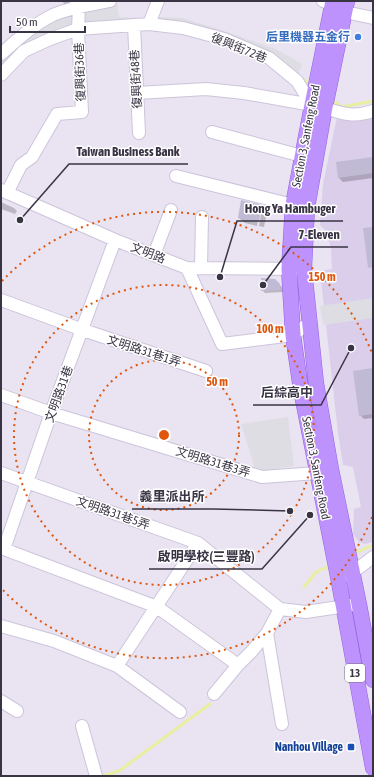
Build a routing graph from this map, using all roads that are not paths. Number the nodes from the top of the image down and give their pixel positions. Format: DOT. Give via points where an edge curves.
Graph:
graph roads {
  1 [pos="110,1"];
  2 [pos="158,1"];
  3 [pos="78,4"];
  4 [pos="336,4"];
  5 [pos="373,18"];
  6 [pos="149,24"];
  7 [pos="134,25"];
  8 [pos="78,29"];
  9 [pos="1,54"];
  10 [pos="1,75"];
  11 [pos="137,93"];
  12 [pos="318,106"];
  13 [pos="373,111"];
  14 [pos="212,132"];
  15 [pos="139,133"];
  16 [pos="302,156"];
  17 [pos="176,176"];
  18 [pos="4,192"];
  19 [pos="293,205"];
  20 [pos="171,210"];
  21 [pos="202,217"];
  22 [pos="115,240"];
  23 [pos="154,255"];
  24 [pos="187,268"];
  25 [pos="201,268"];
  26 [pos="297,269"];
  27 [pos="1,300"];
  28 [pos="309,323"];
  29 [pos="83,330"];
  30 [pos="293,335"];
  31 [pos="206,371"];
  32 [pos="1,395"];
  33 [pos="51,413"];
  34 [pos="324,471"];
  35 [pos="1,472"];
  36 [pos="28,482"];
  37 [pos="198,543"];
  38 [pos="3,549"];
  39 [pos="373,557"];
  40 [pos="352,573"];
  41 [pos="338,577"];
  42 [pos="359,604"];
  43 [pos="157,607"];
  44 [pos="343,607"];
  45 [pos="280,609"];
  46 [pos="1,626"];
  47 [pos="267,633"];
  48 [pos="238,665"];
  49 [pos="117,666"];
  50 [pos="373,680"];
  51 [pos="214,694"];
  52 [pos="1,701"];
  53 [pos="17,711"];
  54 [pos="180,712"];
  55 [pos="282,724"];
  56 [pos="82,726"];
  57 [pos="373,768"];
  58 [pos="96,776"];
  1 -- 3 [label="street"];
  2 -- 6 [label="street"];
  3 -- 8 [label="street, 復興街36巷"];
  3 -- 9 [label="street" via="35,26"];
  4 -- 5 [label="street"];
  4 -- 12 [label="main road, Section 3, Sanfeng Road / 13"];
  6 -- 7 [label="street, 復興街72巷"];
  6 -- 12 [label="street, 復興街72巷" via="183,28 224,39 269,58 298,81"];
  7 -- 8 [label="street, 復興街72巷"];
  7 -- 11 [label="street, 復興街48巷"];
  8 -- 10 [label="street, 復興街72巷" via="24,51"];
  8 -- 18 [label="street, 復興街36巷" via="82,112 57,114 32,156 21,165"];
  11 -- 12 [label="street" via="206,89"];
  11 -- 15 [label="street, 復興街48巷"];
  12 -- 13 [label="street" via="351,115"];
  12 -- 16 [label="main road, Section 3, Sanfeng Road / 13"];
  12 -- 26 [label="main road, Section 3, Sanfeng Road / 13" via="307,208"];
  14 -- 16 [label="street"];
  16 -- 19 [label="main road, Section 3, Sanfeng Road / 13"];
  17 -- 19 [label="street"];
  18 -- 22 [label="street, 文明路"];
  19 -- 26 [label="main road, Section 3, Sanfeng Road / 13"];
  20 -- 23 [label="street"];
  21 -- 25 [label="street"];
  22 -- 23 [label="street, 文明路"];
  22 -- 29 [label="street, 文明路31巷"];
  23 -- 24 [label="street, 文明路"];
  24 -- 25 [label="street, 文明路"];
  24 -- 30 [label="street" via="222,344"];
  25 -- 26 [label="street, 文明路"];
  26 -- 28 [label="main road, Section 3, Sanfeng Road / 13"];
  26 -- 30 [label="main road, Section 3, Sanfeng Road / 13"];
  27 -- 29 [label="street, 文明路31巷1弄"];
  28 -- 30 [label="street"];
  28 -- 34 [label="main road, Section 3, Sanfeng Road / 13"];
  29 -- 31 [label="street, 文明路31巷1弄"];
  29 -- 33 [label="street, 文明路31巷"];
  30 -- 34 [label="main road, Section 3, Sanfeng Road / 13" via="301,390"];
  32 -- 33 [label="street, 文明路31巷3弄"];
  33 -- 34 [label="street, 文明路31巷3弄" via="262,477"];
  33 -- 36 [label="street, 文明路31巷"];
  34 -- 40 [label="main road, Section 3, Sanfeng Road / 13"];
  34 -- 41 [label="main road, Section 3, Sanfeng Road / 13"];
  35 -- 36 [label="street, 文明路31巷5弄"];
  36 -- 37 [label="street, 文明路31巷5弄"];
  36 -- 38 [label="street, 文明路31巷"];
  37 -- 43 [label="street"];
  37 -- 45 [label="street, 文明路31巷5弄"];
  38 -- 43 [label="street"];
  39 -- 40 [label="street"];
  40 -- 41 [label="street"];
  40 -- 42 [label="main road, Section 3, Sanfeng Road / 13"];
  41 -- 44 [label="main road, Section 3, Sanfeng Road / 13"];
  42 -- 44 [label="street"];
  42 -- 50 [label="main road, Section 3, Sanfeng Road / 13"];
  43 -- 48 [label="street"];
  43 -- 49 [label="street"];
  44 -- 45 [label="street" via="306,612"];
  44 -- 57 [label="main road, Section 3, Sanfeng Road / 13"];
  45 -- 47 [label="street"];
  46 -- 49 [label="street" via="54,641"];
  47 -- 48 [label="street"];
  47 -- 55 [label="street"];
  48 -- 51 [label="street"];
  49 -- 54 [label="street"];
  52 -- 53 [label="street"];
  56 -- 58 [label="street"];
}
